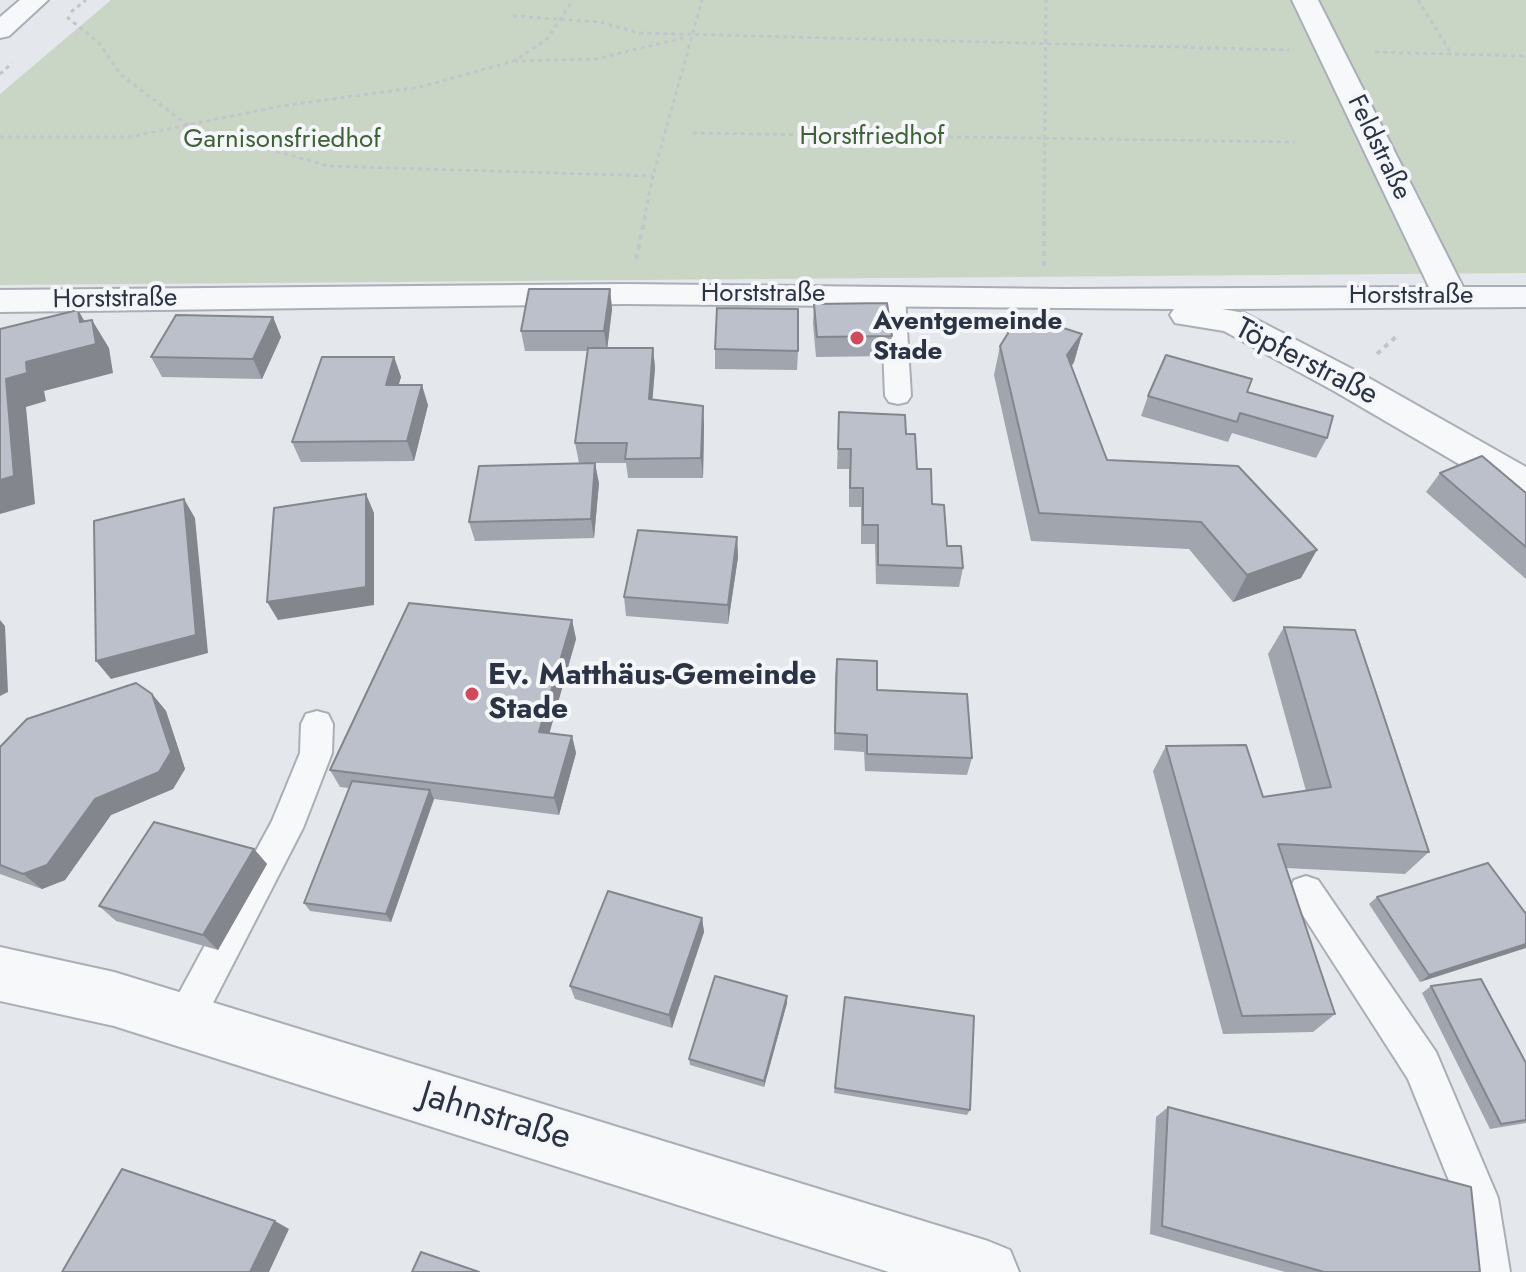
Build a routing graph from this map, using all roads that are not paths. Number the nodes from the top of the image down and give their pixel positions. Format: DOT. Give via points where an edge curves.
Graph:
graph roads {
  1 [pos="35,0"];
  2 [pos="1305,0"];
  3 [pos="0,30"];
  4 [pos="893,296"];
  5 [pos="1444,297"];
  6 [pos="1526,297"];
  7 [pos="1055,299"];
  8 [pos="0,301"];
  9 [pos="898,396"];
  10 [pos="1526,485"];
  11 [pos="317,724"];
  12 [pos="1306,892"];
  13 [pos="0,974"];
  14 [pos="184,1021"];
  15 [pos="988,1272"];
  16 [pos="1489,1272"];
  1 -- 3 [label="street"];
  2 -- 5 [label="street, Feldstraße"];
  4 -- 7 [label="street, Horststraße"];
  4 -- 8 [label="street, Horststraße"];
  4 -- 9 [label="lane"];
  5 -- 6 [label="street, Horststraße"];
  5 -- 7 [label="street, Horststraße"];
  7 -- 10 [label="street, Töpferstraße" via="1232,321"];
  11 -- 14 [label="lane" via="316,753 286,828"];
  12 -- 16 [label="lane" via="1422,1066 1477,1198"];
  13 -- 14 [label="street, Jahnstraße"];
  14 -- 15 [label="street, Jahnstraße"];
}
